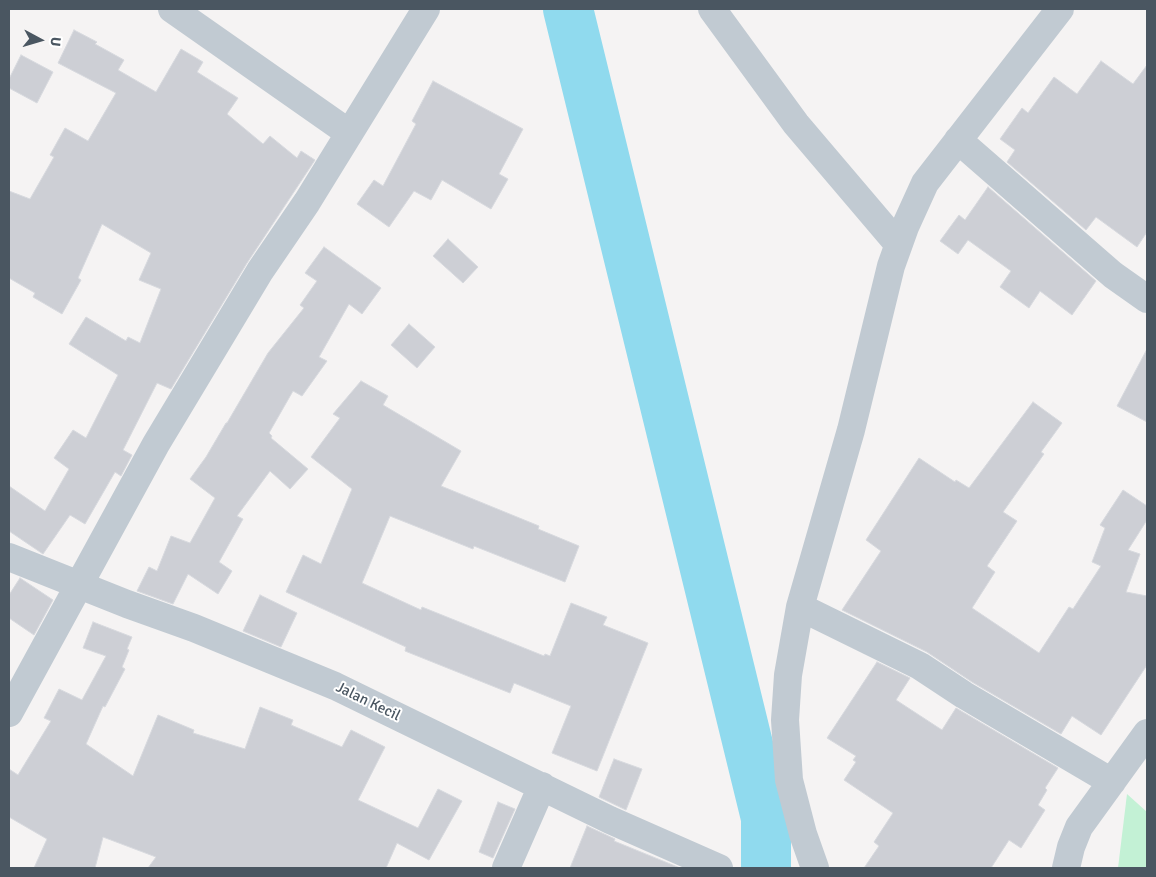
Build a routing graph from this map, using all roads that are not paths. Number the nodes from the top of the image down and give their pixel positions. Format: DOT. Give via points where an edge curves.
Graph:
graph roads {
  1 [pos="172,9"];
  2 [pos="426,9"];
  3 [pos="712,9"];
  4 [pos="1060,9"];
  5 [pos="349,133"];
  6 [pos="958,140"];
  7 [pos="898,244"];
  8 [pos="1147,299"];
  9 [pos="9,557"];
  10 [pos="79,584"];
  11 [pos="800,607"];
  12 [pos="9,713"];
  13 [pos="1147,733"];
  14 [pos="1112,782"];
  15 [pos="542,786"];
  16 [pos="506,868"];
  17 [pos="717,868"];
  18 [pos="815,868"];
  19 [pos="1066,868"];
  1 -- 5 [label="street"];
  2 -- 5 [label="street"];
  3 -- 7 [label="street" via="796,124"];
  4 -- 6 [label="street"];
  5 -- 10 [label="street" via="260,270 156,444"];
  6 -- 7 [label="street" via="925,183"];
  6 -- 8 [label="street" via="1113,275"];
  7 -- 11 [label="street" via="851,430"];
  9 -- 10 [label="street, Jalan Kecil"];
  10 -- 12 [label="street"];
  10 -- 15 [label="street, Jalan Kecil" via="335,686"];
  11 -- 14 [label="street" via="920,666"];
  11 -- 18 [label="street" via="784,720 788,780"];
  13 -- 14 [label="street"];
  14 -- 19 [label="street" via="1079,826"];
  15 -- 16 [label="street"];
  15 -- 17 [label="street, Jalan Kecil"];
}
